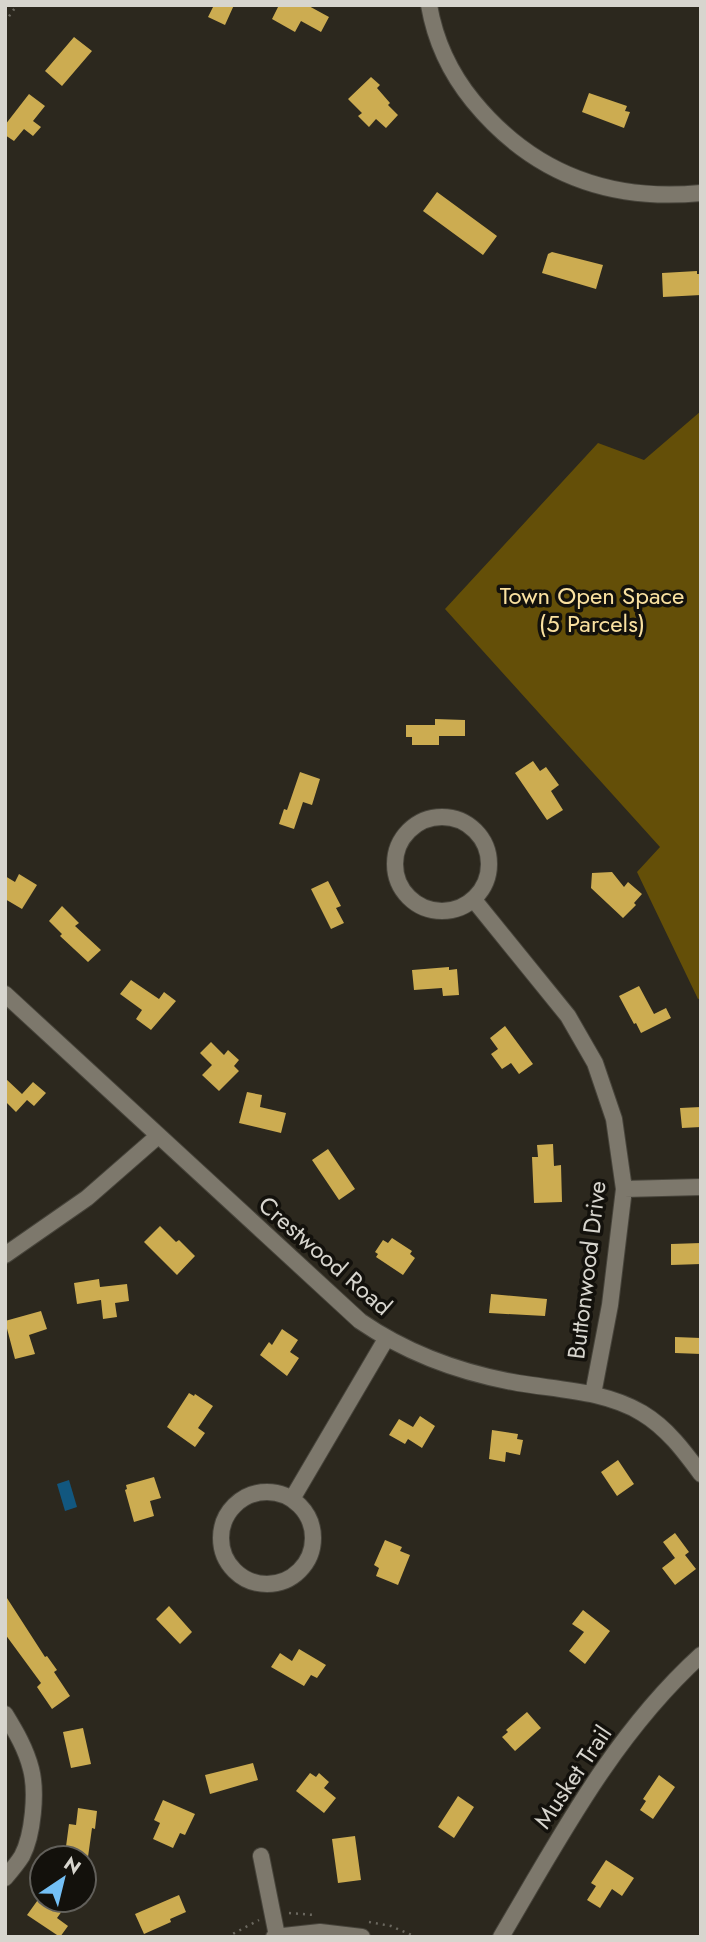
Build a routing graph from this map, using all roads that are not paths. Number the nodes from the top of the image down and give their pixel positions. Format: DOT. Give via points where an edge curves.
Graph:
graph roads {
  1 [pos="429,5"];
  2 [pos="701,193"];
  3 [pos="474,900"];
  4 [pos="5,994"];
  5 [pos="158,1136"];
  6 [pos="701,1187"];
  7 [pos="624,1189"];
  8 [pos="5,1255"];
  9 [pos="386,1339"];
  10 [pos="593,1394"];
  11 [pos="701,1474"];
  12 [pos="292,1499"];
  13 [pos="701,1655"];
  14 [pos="5,1714"];
  15 [pos="261,1856"];
  16 [pos="5,1878"];
  17 [pos="276,1936"];
  18 [pos="362,1937"];
  19 [pos="501,1937"];
  1 -- 2 [label="street" via="450,69 484,114 517,146 558,172 588,184 658,194"];
  3 -- 3 [label="street" via="490,871 483,839 458,819 441,816 411,828 400,841 395,873 412,901 443,912"];
  3 -- 7 [label="street, Buttonwood Drive" via="568,1016 595,1063 614,1119"];
  4 -- 5 [label="street, Crestwood Road"];
  5 -- 8 [label="street" via="87,1198"];
  5 -- 9 [label="street, Crestwood Road" via="360,1321"];
  6 -- 7 [label="street"];
  7 -- 10 [label="street, Buttonwood Drive" via="610,1305"];
  9 -- 10 [label="street, Crestwood Road" via="460,1370"];
  9 -- 12 [label="street"];
  10 -- 11 [label="street, Crestwood Road" via="621,1402 663,1428"];
  12 -- 12 [label="street" via="310,1522 313,1538 308,1560 293,1577 279,1583 249,1581 231,1567 221,1547 225,1517 235,1504 255,1494 277,1493"];
  13 -- 19 [label="street, Musket Trail" via="621,1742 578,1805"];
  14 -- 16 [label="street" via="32,1771 32,1825 23,1855"];
  15 -- 17 [label="street"];
  17 -- 18 [label="street" via="320,1932"];
}
